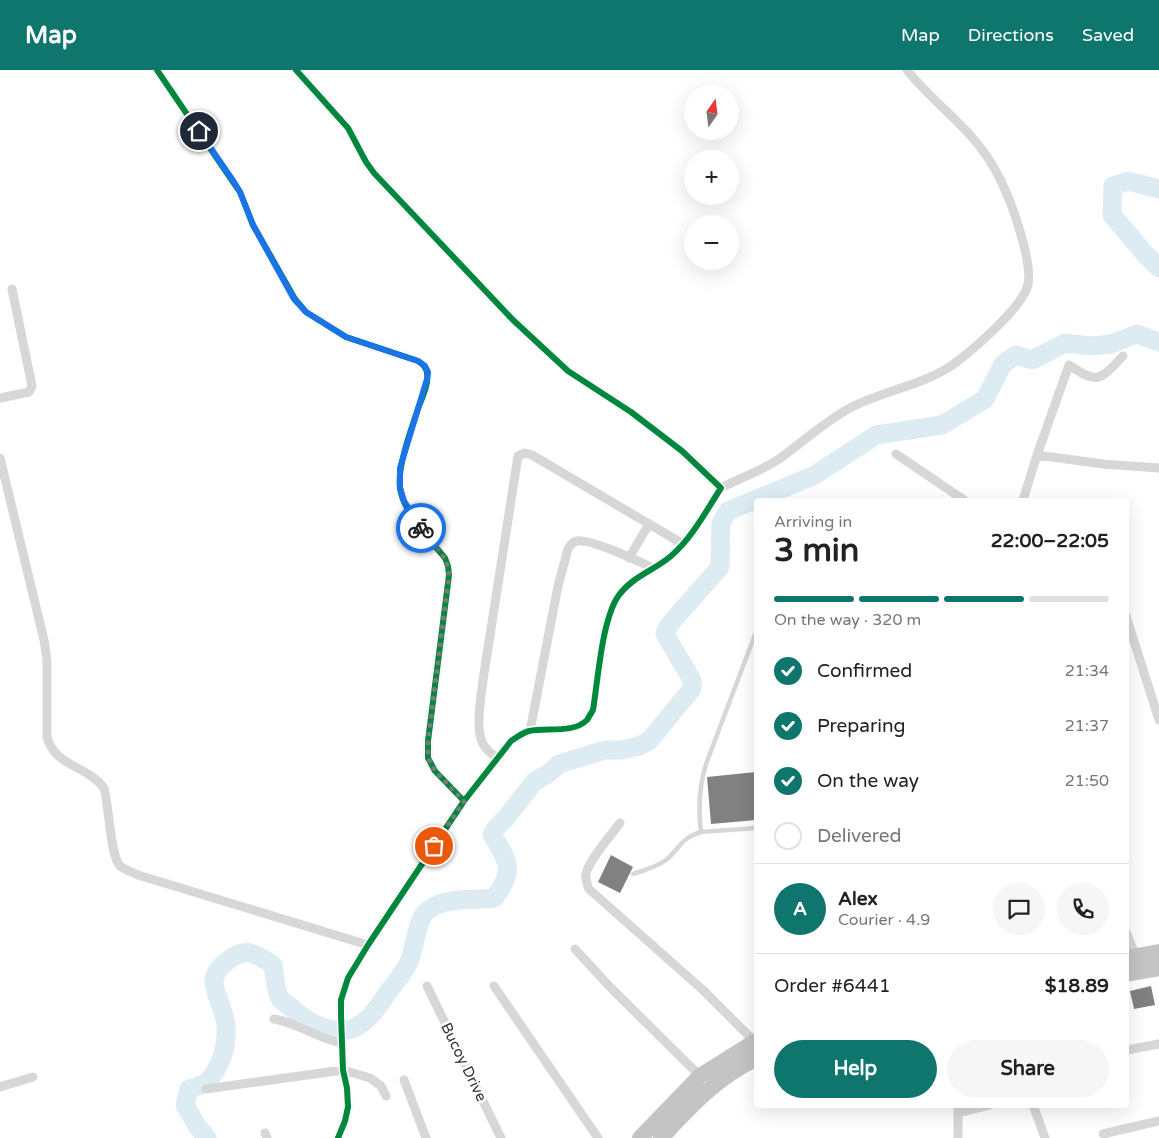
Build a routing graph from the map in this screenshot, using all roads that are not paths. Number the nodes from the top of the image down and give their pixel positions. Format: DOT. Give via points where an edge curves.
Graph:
graph roads {
  1 [pos="157,70"];
  2 [pos="296,70"];
  3 [pos="907,70"];
  4 [pos="12,289"];
  5 [pos="1123,356"];
  6 [pos="0,398"];
  7 [pos="896,454"];
  8 [pos="1037,455"];
  9 [pos="0,458"];
  10 [pos="1159,468"];
  11 [pos="721,488"];
  12 [pos="961,498"];
  13 [pos="1024,498"];
  14 [pos="649,524"];
  15 [pos="683,544"];
  16 [pos="629,558"];
  17 [pos="653,568"];
  18 [pos="1129,625"];
  19 [pos="754,637"];
  20 [pos="1159,720"];
  21 [pos="530,731"];
  22 [pos="497,758"];
  23 [pos="464,801"];
  24 [pos="620,823"];
  25 [pos="754,828"];
  26 [pos="700,832"];
  27 [pos="632,874"];
  28 [pos="368,945"];
  29 [pos="575,949"];
  30 [pos="1159,952"];
  31 [pos="1131,957"];
  32 [pos="1159,968"];
  33 [pos="1129,973"];
  34 [pos="427,986"];
  35 [pos="494,986"];
  36 [pos="274,1019"];
  37 [pos="754,1039"];
  38 [pos="754,1042"];
  39 [pos="342,1043"];
  40 [pos="1159,1044"];
  41 [pos="1129,1050"];
  42 [pos="754,1060"];
  43 [pos="343,1070"];
  44 [pos="700,1076"];
  45 [pos="33,1077"];
  46 [pos="404,1080"];
  47 [pos="0,1087"];
  48 [pos="206,1089"];
  49 [pos="386,1096"];
  50 [pos="1034,1108"];
  51 [pos="958,1109"];
  52 [pos="1159,1121"];
  53 [pos="1104,1134"];
  54 [pos="338,1138"];
  55 [pos="426,1138"];
  56 [pos="500,1138"];
  57 [pos="598,1138"];
  58 [pos="640,1138"];
  59 [pos="661,1138"];
  60 [pos="958,1138"];
  61 [pos="1045,1138"];
  1 -- 23 [label="street" via="240,192 253,225 294,299 306,312 346,337 418,361 428,372 400,468 400,488 413,517 448,566 428,758 435,771"];
  2 -- 11 [label="street" via="348,128 374,173 513,320 568,371 682,450"];
  3 -- 11 [label="street" via="990,160 1018,226 1029,266 1028,287 1020,302 951,366 850,408 771,464"];
  4 -- 6 [label="street" via="32,386 25,394"];
  5 -- 8 [label="street" via="1098,378 1082,374 1069,364"];
  7 -- 12 [label="street"];
  8 -- 10 [label="street"];
  8 -- 13 [label="street"];
  9 -- 28 [label="street" via="44,640 49,747 63,760 99,781 104,788 119,865 138,875"];
  11 -- 15 [label="street"];
  14 -- 15 [label="street"];
  14 -- 16 [label="street"];
  14 -- 22 [label="street" via="532,455 518,456 479,712 482,744"];
  15 -- 17 [label="street"];
  16 -- 17 [label="street"];
  16 -- 21 [label="street" via="582,541 576,541 568,549"];
  17 -- 21 [label="street" via="638,576 619,595 608,618 593,710 586,721 562,729"];
  18 -- 20 [label="street"];
  19 -- 26 [label="lane" via="701,781 698,805"];
  21 -- 22 [label="street" via="511,741"];
  22 -- 23 [label="street"];
  23 -- 28 [label="street"];
  24 -- 37 [label="street" via="588,868 586,882 590,889"];
  25 -- 26 [label="lane"];
  26 -- 27 [label="lane" via="690,836 660,864"];
  28 -- 39 [label="street" via="348,978 341,1000"];
  29 -- 44 [label="street"];
  30 -- 31 [label="highway"];
  32 -- 33 [label="highway"];
  34 -- 56 [label="street, Bucoy Drive"];
  35 -- 57 [label="street"];
  36 -- 39 [label="street"];
  38 -- 44 [label="highway"];
  39 -- 43 [label="street"];
  40 -- 41 [label="street"];
  42 -- 59 [label="highway" via="711,1088"];
  43 -- 48 [label="street"];
  43 -- 49 [label="street" via="370,1078 381,1086"];
  43 -- 54 [label="street" via="348,1107"];
  44 -- 58 [label="highway"];
  45 -- 47 [label="street"];
  46 -- 55 [label="street"];
  50 -- 61 [label="street"];
  51 -- 60 [label="street"];
  52 -- 53 [label="street"];
}
